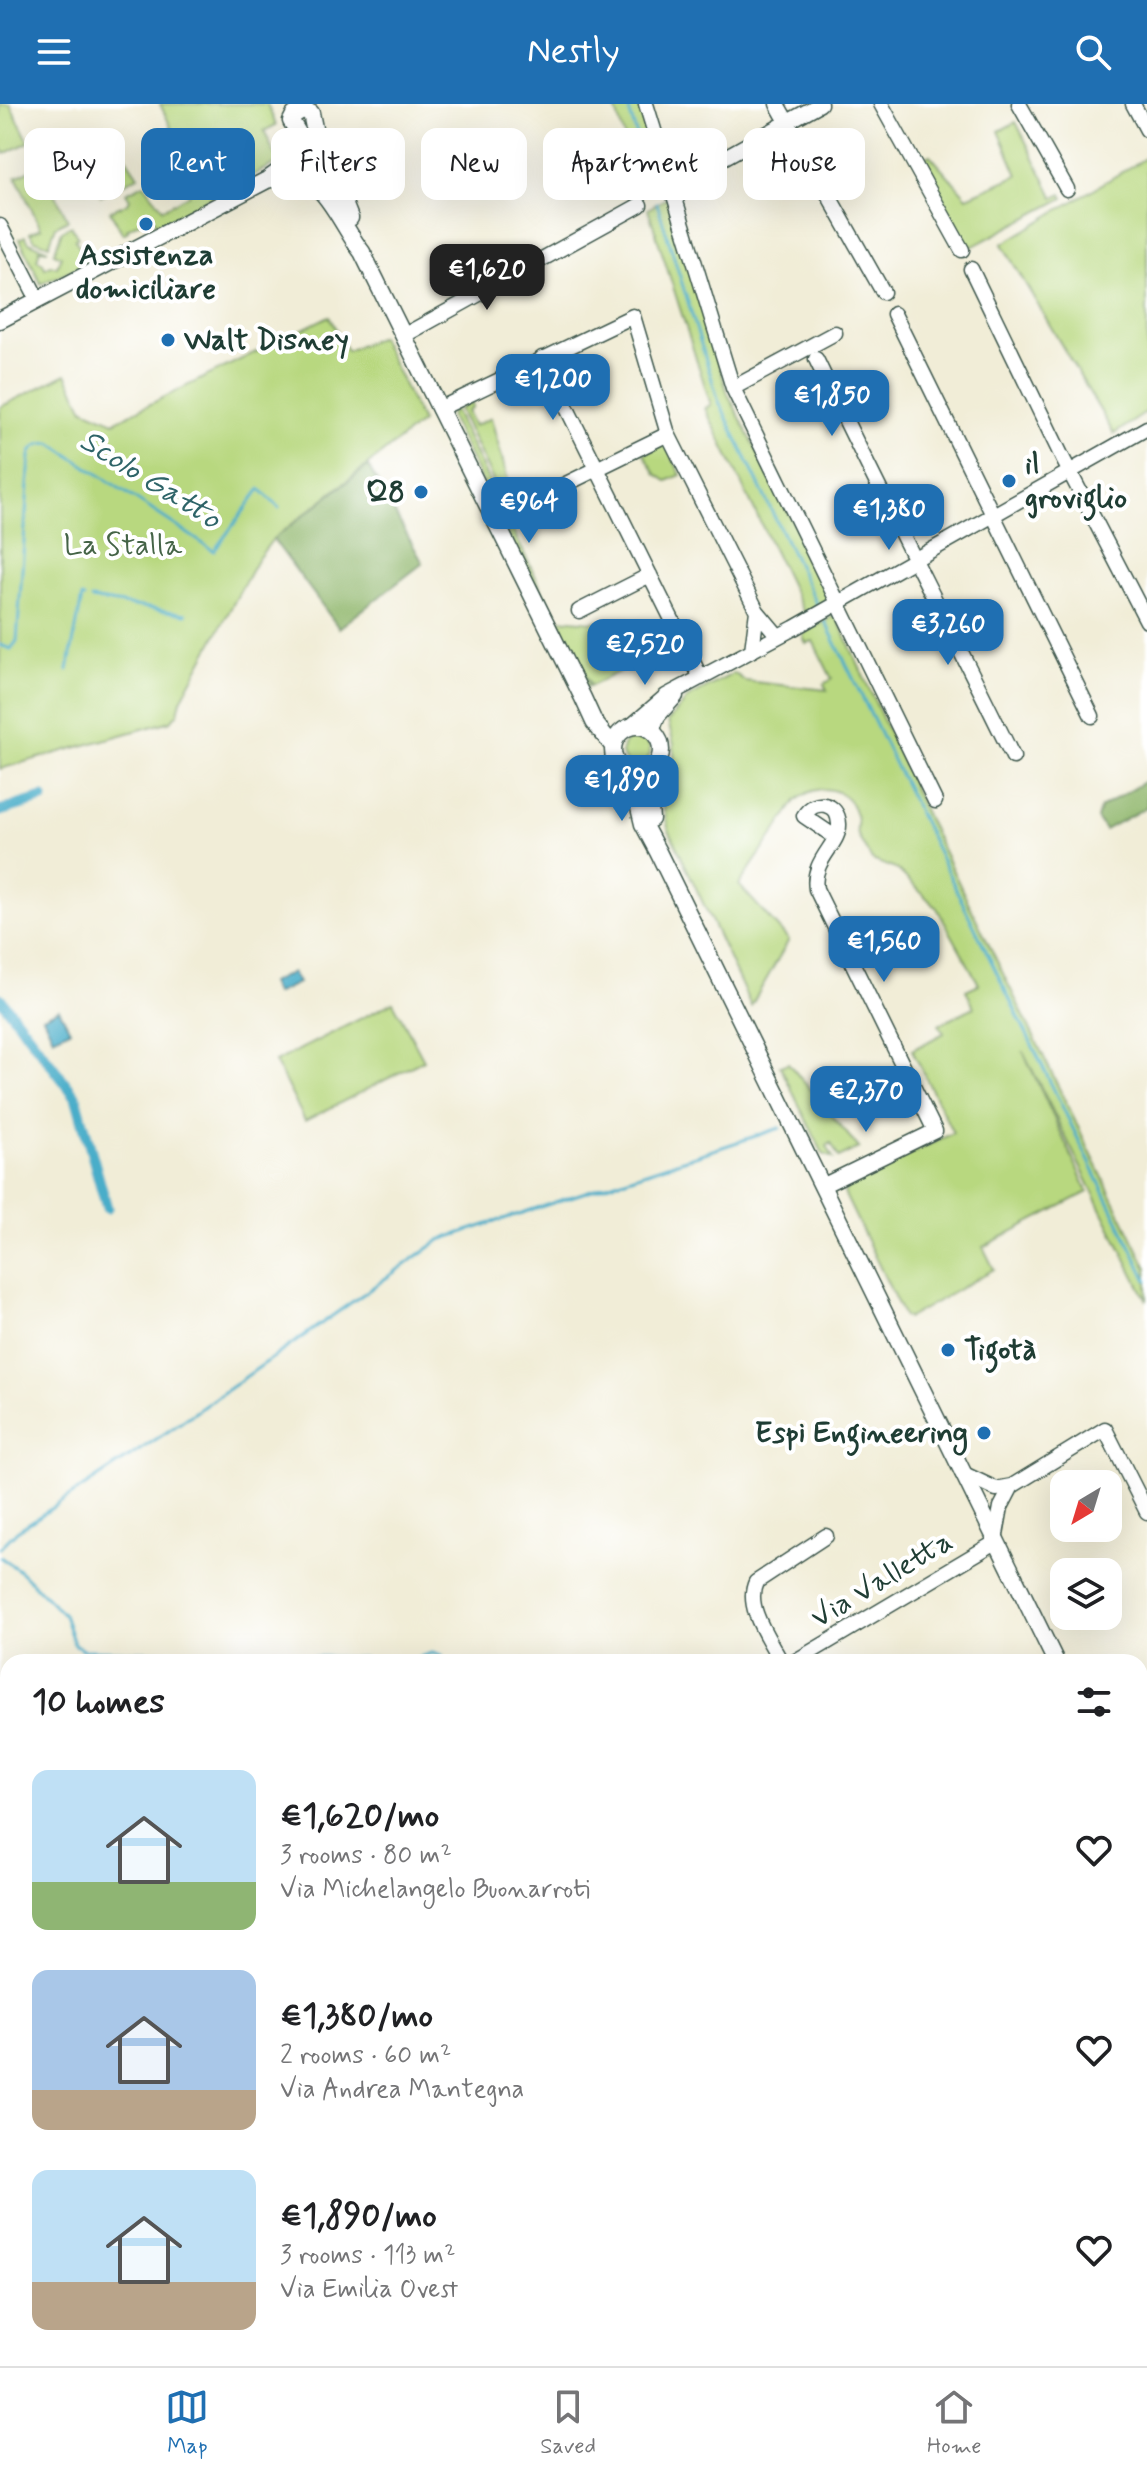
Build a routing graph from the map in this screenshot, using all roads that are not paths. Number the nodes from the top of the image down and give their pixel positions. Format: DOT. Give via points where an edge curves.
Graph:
graph roads {
  1 [pos="282,104"];
  2 [pos="327,104"];
  3 [pos="646,104"];
  4 [pos="777,104"];
  5 [pos="820,104"];
  6 [pos="881,104"];
  7 [pos="1019,104"];
  8 [pos="1133,104"];
  9 [pos="303,111"];
  10 [pos="787,122"];
  11 [pos="653,128"];
  12 [pos="1147,130"];
  13 [pos="727,156"];
  14 [pos="271,177"];
  15 [pos="271,179"];
  16 [pos="267,180"];
  17 [pos="1067,189"];
  18 [pos="328,200"];
  19 [pos="344,200"];
  20 [pos="675,200"];
  21 [pos="640,205"];
  22 [pos="2,232"];
  23 [pos="962,250"];
  24 [pos="362,252"];
  25 [pos="971,269"];
  26 [pos="883,292"];
  27 [pos="38,300"];
  28 [pos="894,314"];
  29 [pos="0,320"];
  30 [pos="835,333"];
  31 [pos="403,336"];
  32 [pos="542,358"];
  33 [pos="816,359"];
  34 [pos="733,388"];
  35 [pos="439,409"];
  36 [pos="1147,428"];
  37 [pos="668,434"];
  38 [pos="597,469"];
  39 [pos="1070,472"];
  40 [pos="519,507"];
  41 [pos="993,516"];
  42 [pos="915,560"];
  43 [pos="650,575"];
  44 [pos="837,603"];
  45 [pos="579,611"];
  46 [pos="757,618"];
  47 [pos="1147,621"];
  48 [pos="765,643"];
  49 [pos="701,678"];
  50 [pos="686,687"];
  51 [pos="583,698"];
  52 [pos="1092,716"];
  53 [pos="627,728"];
  54 [pos="652,731"];
  55 [pos="613,746"];
  56 [pos="1013,757"];
  57 [pos="655,766"];
  58 [pos="624,770"];
  59 [pos="935,801"];
  60 [pos="835,837"];
  61 [pos="658,852"];
  62 [pos="820,1182"];
  63 [pos="962,1473"];
  64 [pos="1005,1490"];
  65 [pos="977,1503"];
  66 [pos="1147,1512"];
  67 [pos="826,1536"];
  68 [pos="995,1541"];
  69 [pos="777,1654"];
  70 [pos="807,1654"];
  71 [pos="1052,1654"];
  1 -- 9 [label="main road"];
  2 -- 9 [label="main road"];
  3 -- 11 [label="street"];
  4 -- 10 [label="street"];
  5 -- 10 [label="street"];
  6 -- 23 [label="street"];
  7 -- 17 [label="street"];
  8 -- 12 [label="street"];
  10 -- 13 [label="street"];
  10 -- 26 [label="street"];
  14 -- 16 [label="main road"];
  15 -- 16 [label="main road"];
  16 -- 27 [label="main road"];
  18 -- 24 [label="main road"];
  19 -- 24 [label="main road"];
  20 -- 34 [label="street"];
  21 -- 31 [label="street"];
  22 -- 27 [label="street"];
  24 -- 31 [label="main road"];
  25 -- 39 [label="street"];
  27 -- 29 [label="main road"];
  28 -- 41 [label="street"];
  30 -- 34 [label="street"];
  31 -- 35 [label="main road"];
  32 -- 35 [label="street"];
  32 -- 37 [label="street" via="633,316"];
  32 -- 38 [label="street"];
  33 -- 42 [label="street"];
  34 -- 44 [label="street"];
  35 -- 51 [label="main road"];
  36 -- 39 [label="street"];
  37 -- 38 [label="street"];
  37 -- 46 [label="street"];
  38 -- 40 [label="street"];
  38 -- 43 [label="street"];
  39 -- 41 [label="street"];
  39 -- 47 [label="street"];
  41 -- 42 [label="street"];
  41 -- 52 [label="street"];
  42 -- 44 [label="street"];
  42 -- 56 [label="street"];
  43 -- 45 [label="street"];
  43 -- 49 [label="street"];
  44 -- 48 [label="street"];
  44 -- 59 [label="street"];
  46 -- 48 [label="street"];
  46 -- 48 [label="street"];
  48 -- 49 [label="street"];
  49 -- 50 [label="street"];
  50 -- 53 [label="street" via="656,702"];
  50 -- 54 [label="street" via="666,706"];
  51 -- 53 [label="main road" via="601,717"];
  51 -- 55 [label="main road"];
  53 -- 54 [label="main road"];
  53 -- 55 [label="main road"];
  54 -- 57 [label="main road" via="661,752"];
  55 -- 58 [label="main road"];
  57 -- 58 [label="main road" via="639,773"];
  57 -- 61 [label="main road" via="647,799"];
  58 -- 61 [label="main road"];
  60 -- 62 [label="street" via="816,871 816,889 933,1127"];
  61 -- 62 [label="main road"];
  62 -- 63 [label="main road"];
  63 -- 64 [label="street"];
  63 -- 65 [label="main road"];
  64 -- 65 [label="street"];
  64 -- 66 [label="street" via="1105,1429"];
  64 -- 68 [label="street"];
  65 -- 68 [label="main road"];
  67 -- 69 [label="street" via="753,1587 754,1607"];
  68 -- 70 [label="street, Via Valletta"];
  68 -- 71 [label="main road"];
}
